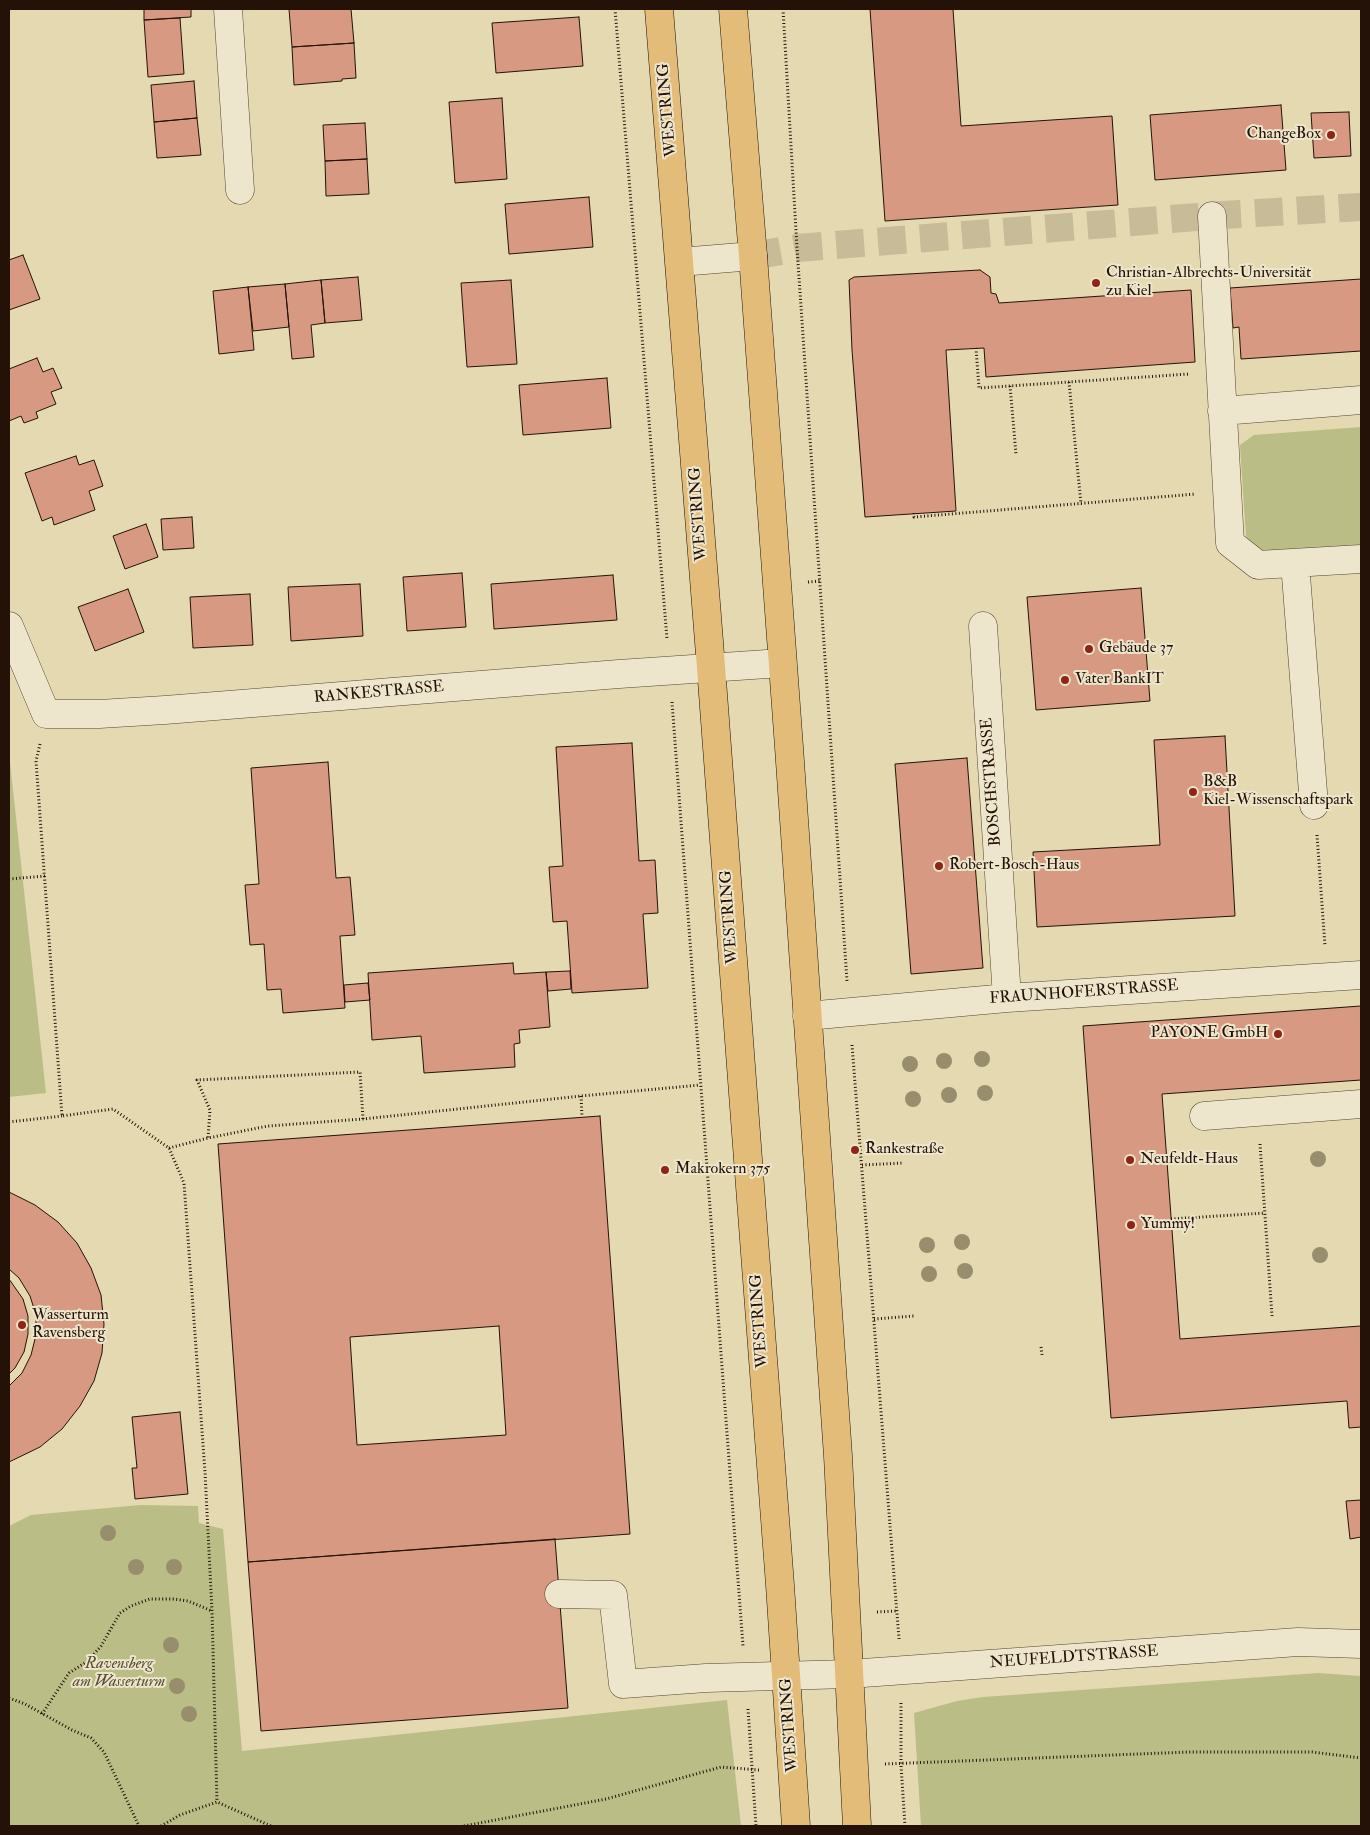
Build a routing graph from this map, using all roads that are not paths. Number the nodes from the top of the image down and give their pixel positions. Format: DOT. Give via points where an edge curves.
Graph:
graph roads {
  1 [pos="228,9"];
  2 [pos="660,9"];
  3 [pos="733,9"];
  4 [pos="240,190"];
  5 [pos="1212,216"];
  6 [pos="753,256"];
  7 [pos="680,262"];
  8 [pos="1361,400"];
  9 [pos="1222,410"];
  10 [pos="1361,559"];
  11 [pos="1295,563"];
  12 [pos="9,626"];
  13 [pos="983,626"];
  14 [pos="782,663"];
  15 [pos="711,667"];
  16 [pos="1314,805"];
  17 [pos="1361,974"];
  18 [pos="1007,998"];
  19 [pos="807,1016"];
  20 [pos="1361,1104"];
  21 [pos="1204,1116"];
  22 [pos="559,1594"];
  23 [pos="1361,1644"];
  24 [pos="849,1674"];
  25 [pos="786,1676"];
  26 [pos="796,1826"];
  27 [pos="857,1826"];
  1 -- 4 [label="street"];
  2 -- 7 [label="main road, WESTRING"];
  3 -- 6 [label="main road"];
  5 -- 9 [label="street"];
  6 -- 7 [label="street"];
  6 -- 14 [label="main road"];
  7 -- 15 [label="main road, WESTRING"];
  8 -- 9 [label="street"];
  9 -- 11 [label="street" via="1230,542 1258,565"];
  10 -- 11 [label="street"];
  11 -- 16 [label="street"];
  12 -- 15 [label="street, RANKESTRASSE" via="46,714 165,710"];
  13 -- 18 [label="street, BOSCHSTRASSE"];
  14 -- 15 [label="street, RANKESTRASSE"];
  14 -- 19 [label="main road"];
  15 -- 25 [label="main road, WESTRING"];
  17 -- 18 [label="street, FRAUNHOFERSTRASSE"];
  18 -- 19 [label="street, FRAUNHOFERSTRASSE"];
  19 -- 24 [label="main road" via="838,1456"];
  20 -- 21 [label="street"];
  22 -- 25 [label="street, NEUFELDTSTRASSE" via="613,1595 623,1684"];
  23 -- 24 [label="street, NEUFELDTSTRASSE" via="1298,1642"];
  24 -- 25 [label="street, NEUFELDTSTRASSE"];
  24 -- 27 [label="main road"];
  25 -- 26 [label="main road, WESTRING"];
}
